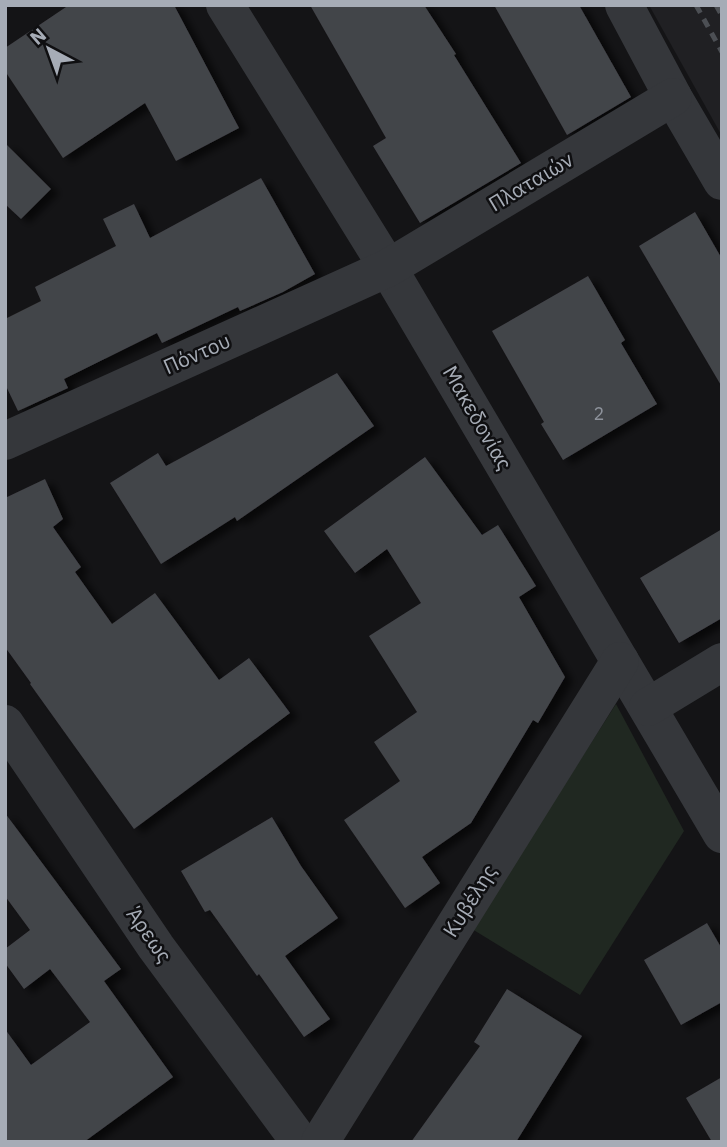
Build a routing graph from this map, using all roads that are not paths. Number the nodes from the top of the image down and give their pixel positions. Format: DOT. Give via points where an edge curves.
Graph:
graph roads {
  1 [pos="225,5"];
  2 [pos="624,5"];
  3 [pos="673,97"];
  4 [pos="722,181"];
  5 [pos="388,268"];
  6 [pos="5,440"];
  7 [pos="620,661"];
  8 [pos="722,662"];
  9 [pos="648,708"];
  10 [pos="12,746"];
  11 [pos="722,834"];
  12 [pos="300,1142"];
  13 [pos="320,1142"];
  1 -- 5 [label="street, Μακεδονίας"];
  2 -- 3 [label="street"];
  3 -- 4 [label="street"];
  3 -- 5 [label="street, Πλαταιών"];
  5 -- 6 [label="street, Πόντου"];
  5 -- 7 [label="street, Μακεδονίας"];
  7 -- 9 [label="street, Μακεδονίας"];
  7 -- 13 [label="street, Κυβέλης"];
  8 -- 9 [label="street"];
  9 -- 11 [label="street, Μακεδονίας"];
  10 -- 12 [label="street, Άρεως"];
}
